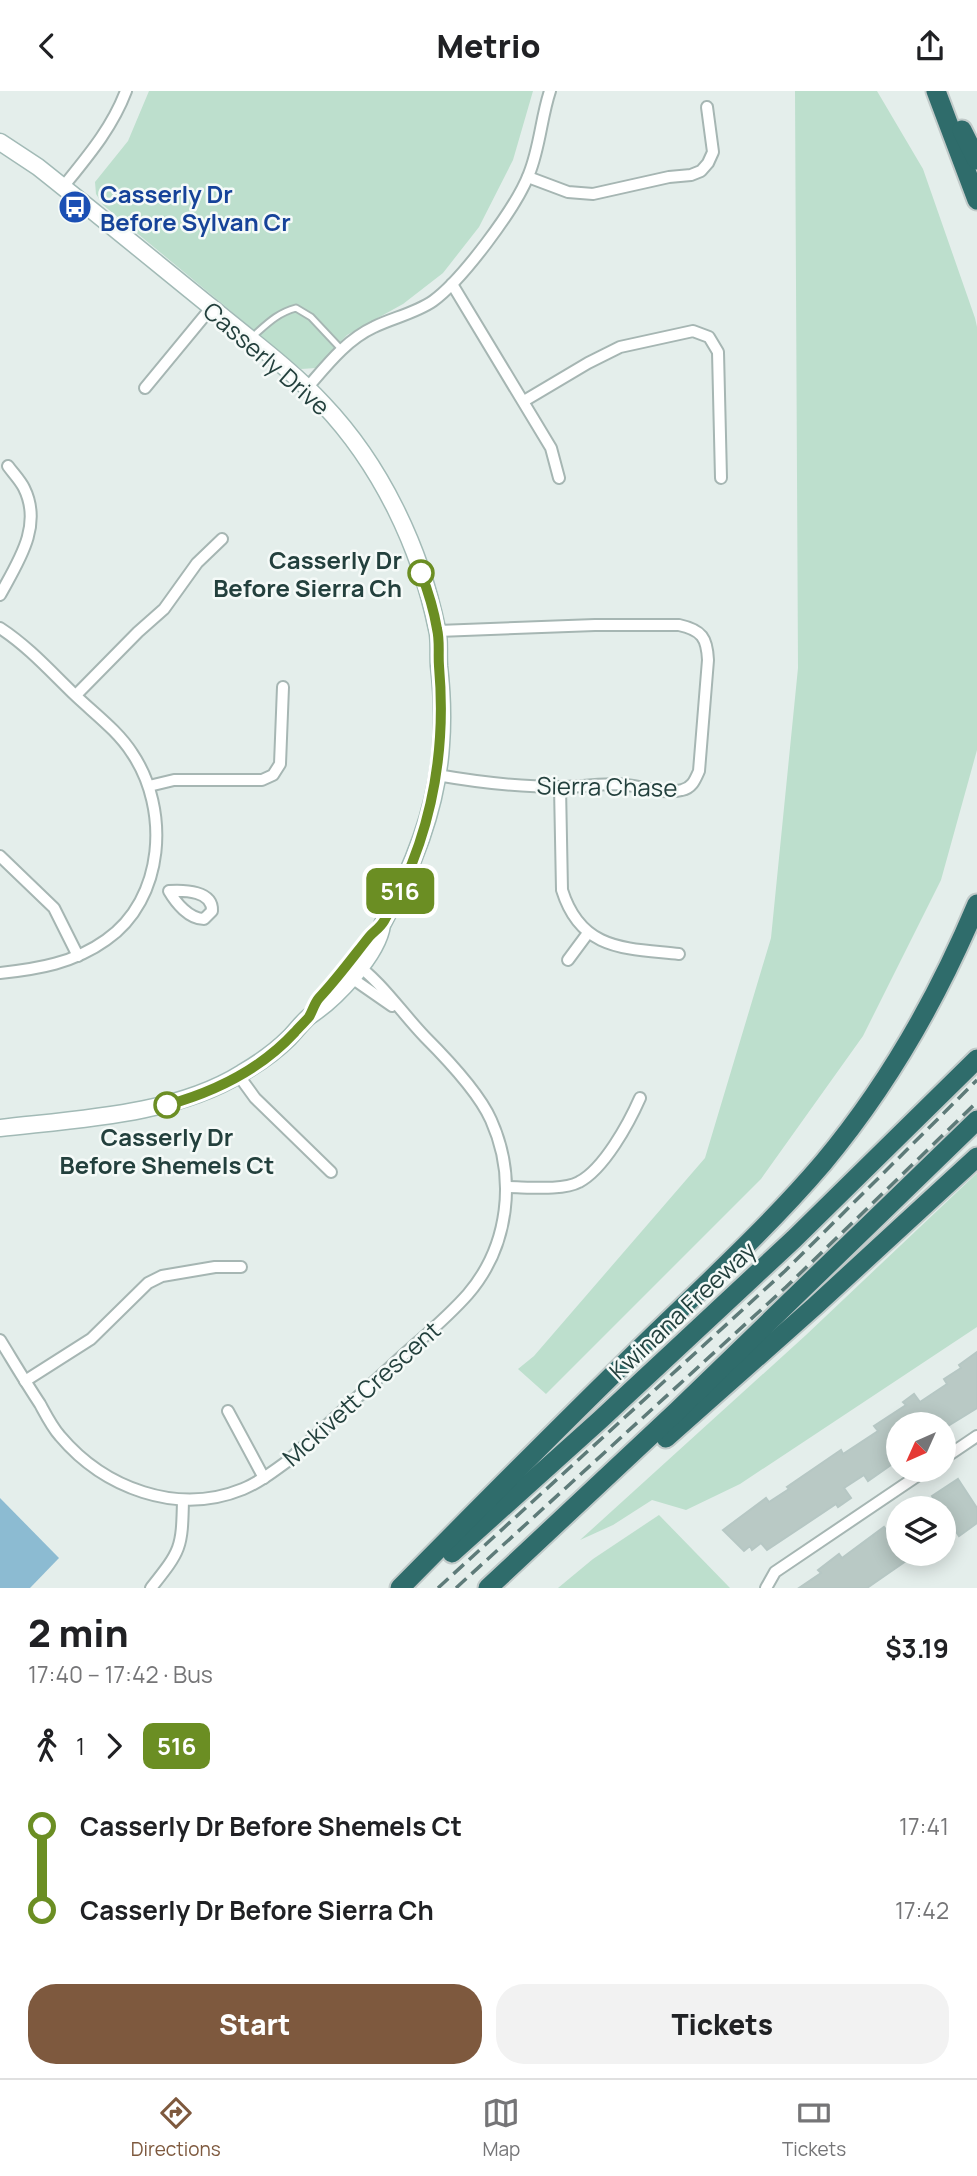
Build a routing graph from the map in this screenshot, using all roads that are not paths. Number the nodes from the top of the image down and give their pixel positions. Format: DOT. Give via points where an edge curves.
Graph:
graph roads {
  1 [pos="125,91"];
  2 [pos="550,91"];
  3 [pos="938,91"];
  4 [pos="707,107"];
  5 [pos="0,129"];
  6 [pos="0,142"];
  7 [pos="977,160"];
  8 [pos="38,167"];
  9 [pos="528,177"];
  10 [pos="63,187"];
  11 [pos="977,200"];
  12 [pos="452,284"];
  13 [pos="211,308"];
  14 [pos="250,339"];
  15 [pos="341,349"];
  16 [pos="145,388"];
  17 [pos="307,388"];
  18 [pos="524,401"];
  19 [pos="8,466"];
  20 [pos="559,478"];
  21 [pos="721,478"];
  22 [pos="222,539"];
  23 [pos="0,595"];
  24 [pos="0,628"];
  25 [pos="438,631"];
  26 [pos="283,687"];
  27 [pos="75,695"];
  28 [pos="437,775"];
  29 [pos="149,786"];
  30 [pos="560,787"];
  31 [pos="0,856"];
  32 [pos="149,882"];
  33 [pos="169,891"];
  34 [pos="977,904"];
  35 [pos="588,933"];
  36 [pos="679,954"];
  37 [pos="78,956"];
  38 [pos="568,960"];
  39 [pos="352,969"];
  40 [pos="0,973"];
  41 [pos="977,1059"];
  42 [pos="239,1076"];
  43 [pos="640,1098"];
  44 [pos="977,1120"];
  45 [pos="0,1128"];
  46 [pos="977,1157"];
  47 [pos="331,1171"];
  48 [pos="507,1187"];
  49 [pos="241,1267"];
  50 [pos="0,1340"];
  51 [pos="25,1381"];
  52 [pos="228,1411"];
  53 [pos="977,1436"];
  54 [pos="956,1450"];
  55 [pos="264,1478"];
  56 [pos="908,1482"];
  57 [pos="183,1500"];
  58 [pos="151,1588"];
  59 [pos="400,1588"];
  60 [pos="412,1588"];
  61 [pos="489,1588"];
  62 [pos="766,1588"];
  1 -- 10 [label="street" via="104,136"];
  2 -- 9 [label="street"];
  3 -- 7 [label="highway"];
  3 -- 11 [label="highway"];
  4 -- 9 [label="street" via="713,152 701,171 691,175 593,194 568,192"];
  5 -- 8 [label="street, Casserly Drive"];
  6 -- 8 [label="street, Casserly Drive"];
  8 -- 10 [label="street, Casserly Drive"];
  9 -- 12 [label="street" via="481,250"];
  10 -- 13 [label="street, Casserly Drive"];
  12 -- 15 [label="street" via="431,303 371,328"];
  12 -- 18 [label="street"];
  13 -- 14 [label="street, Casserly Drive"];
  13 -- 16 [label="street"];
  14 -- 15 [label="lane" via="272,318 296,307 312,317"];
  14 -- 17 [label="street, Casserly Drive"];
  15 -- 17 [label="street"];
  17 -- 25 [label="street, Casserly Drive" via="353,438 383,485 423,578"];
  18 -- 20 [label="street" via="551,448"];
  18 -- 21 [label="street" via="620,347 693,331 709,337 718,352"];
  19 -- 23 [label="street" via="23,486 32,513 31,530"];
  22 -- 27 [label="street" via="197,563 164,609"];
  24 -- 27 [label="street"];
  25 -- 28 [label="street, Casserly Drive" via="442,692"];
  25 -- 30 [label="street, Sierra Chase" via="640,624 690,627 703,636 708,660 699,771 690,787 671,791 621,784"];
  26 -- 29 [label="street" via="280,764 273,775 261,780 174,780"];
  27 -- 29 [label="street" via="132,752"];
  28 -- 30 [label="street, Sierra Chase"];
  28 -- 39 [label="street, Casserly Drive" via="415,856 382,925"];
  29 -- 32 [label="street" via="156,832"];
  30 -- 35 [label="street" via="562,890 576,921"];
  31 -- 37 [label="street" via="54,908"];
  32 -- 33 [label="street"];
  32 -- 37 [label="street" via="120,928"];
  34 -- 59 [label="highway" via="911,1038 824,1161"];
  35 -- 36 [label="street" via="608,944"];
  35 -- 38 [label="street"];
  37 -- 40 [label="street" via="47,967"];
  39 -- 42 [label="street, Casserly Drive" via="314,1004 309,1016 278,1048"];
  39 -- 48 [label="street, Mckivett Crescent" via="370,975 446,1058 490,1119"];
  41 -- 60 [label="highway, Kwinana Freeway" via="794,1239"];
  42 -- 45 [label="street, Casserly Drive" via="164,1106"];
  42 -- 47 [label="street" via="255,1098"];
  43 -- 48 [label="street" via="627,1127 595,1169 578,1183"];
  44 -- 61 [label="highway"];
  46 -- 61 [label="highway" via="755,1360"];
  48 -- 55 [label="street, Mckivett Crescent" via="497,1244 467,1295"];
  49 -- 51 [label="street" via="162,1276 148,1283 91,1339"];
  50 -- 51 [label="street, Mckivett Crescent"];
  51 -- 57 [label="street, Mckivett Crescent" via="58,1435 89,1465 130,1489"];
  52 -- 55 [label="street"];
  53 -- 54 [label="street"];
  55 -- 57 [label="street, Mckivett Crescent" via="222,1495"];
  56 -- 62 [label="street" via="775,1572"];
  57 -- 58 [label="street" via="179,1550"];
}
